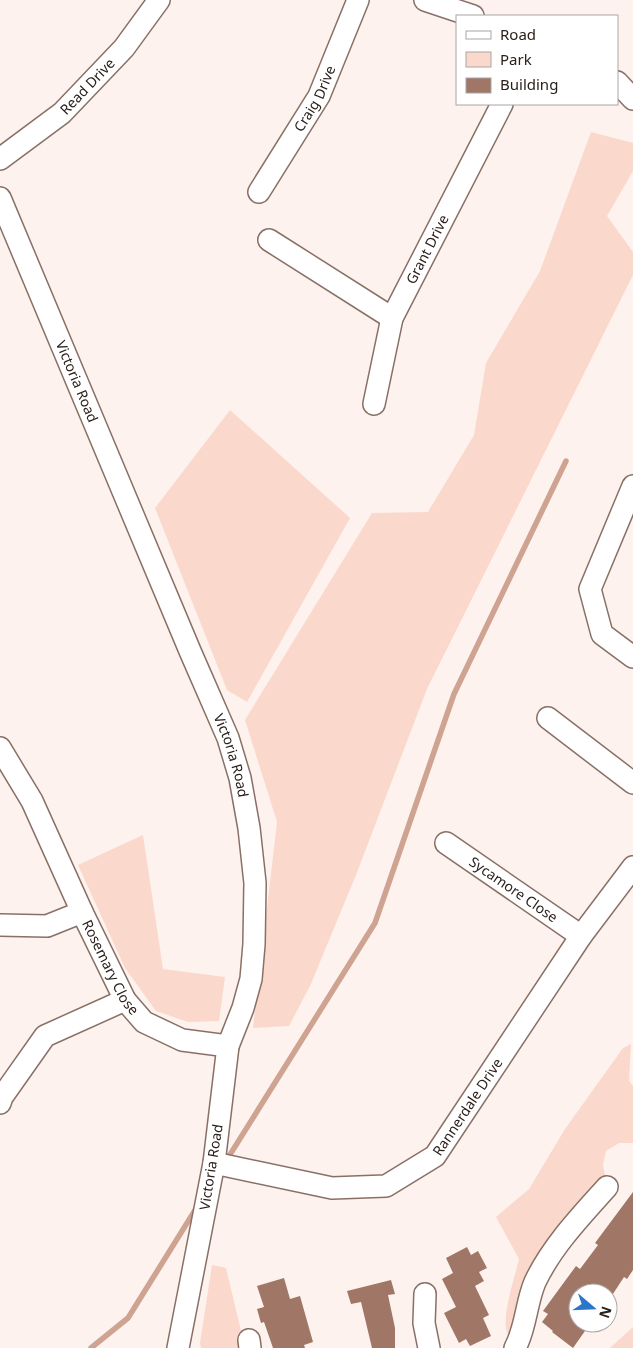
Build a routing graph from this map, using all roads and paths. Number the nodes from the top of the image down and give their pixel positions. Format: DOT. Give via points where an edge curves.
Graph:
graph roads {
  1 [pos="160,0"];
  2 [pos="358,0"];
  3 [pos="425,0"];
  4 [pos="470,15"];
  5 [pos="618,83"];
  6 [pos="633,98"];
  7 [pos="501,105"];
  8 [pos="0,159"];
  9 [pos="258,192"];
  10 [pos="0,198"];
  11 [pos="269,240"];
  12 [pos="392,318"];
  13 [pos="374,404"];
  14 [pos="633,486"];
  15 [pos="633,657"];
  16 [pos="548,718"];
  17 [pos="0,748"];
  18 [pos="633,783"];
  19 [pos="446,842"];
  20 [pos="633,867"];
  21 [pos="82,912"];
  22 [pos="0,925"];
  23 [pos="581,936"];
  24 [pos="125,1000"];
  25 [pos="228,1046"];
  26 [pos="0,1103"];
  27 [pos="214,1163"];
  28 [pos="607,1187"];
  29 [pos="425,1294"];
  30 [pos="178,1348"];
  31 [pos="428,1348"];
  32 [pos="514,1348"];
  1 -- 8 [label="street, Read Drive" via="124,48 62,113"];
  2 -- 9 [label="street, Craig Drive" via="319,96"];
  3 -- 4 [label="street"];
  5 -- 6 [label="street"];
  7 -- 12 [label="street, Grant Drive"];
  10 -- 25 [label="street, Victoria Road" via="228,738 240,778 255,883 254,944 244,1008"];
  11 -- 12 [label="street"];
  12 -- 13 [label="street, Grant Drive"];
  14 -- 15 [label="street" via="590,589 602,634"];
  16 -- 18 [label="street"];
  17 -- 21 [label="street, Rosemary Close" via="32,801"];
  19 -- 23 [label="street, Sycamore Close"];
  20 -- 23 [label="street, Rannerdale Drive"];
  21 -- 22 [label="street, Rosemary Close" via="47,926"];
  21 -- 24 [label="street, Rosemary Close"];
  23 -- 27 [label="street, Rannerdale Drive" via="434,1156 386,1186 332,1188"];
  24 -- 25 [label="street, Rosemary Close" via="144,1022 182,1040"];
  24 -- 26 [label="street" via="46,1036"];
  25 -- 27 [label="street, Victoria Road"];
  27 -- 30 [label="street, Victoria Road"];
  28 -- 32 [label="street" via="570,1230 536,1281"];
  29 -- 31 [label="street" via="424,1322"];
}
